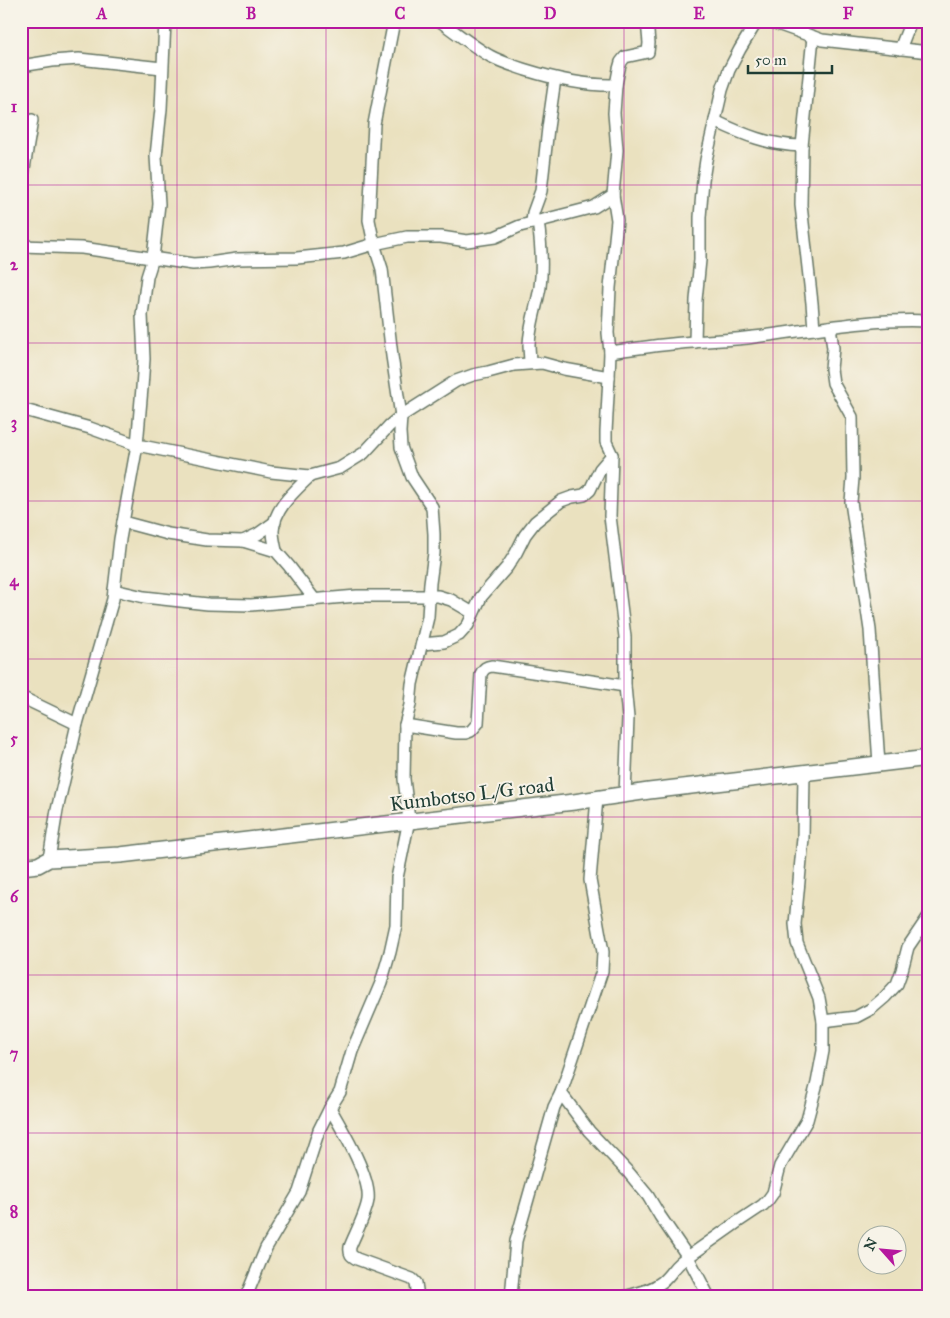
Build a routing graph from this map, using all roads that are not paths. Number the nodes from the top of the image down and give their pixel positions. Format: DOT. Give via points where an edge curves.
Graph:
graph roads {
  1 [pos="165,21"];
  2 [pos="394,21"];
  3 [pos="440,21"];
  4 [pos="647,21"];
  5 [pos="757,21"];
  6 [pos="769,21"];
  7 [pos="912,21"];
  8 [pos="813,37"];
  9 [pos="900,49"];
  10 [pos="929,52"];
  11 [pos="21,66"];
  12 [pos="162,68"];
  13 [pos="555,78"];
  14 [pos="616,85"];
  15 [pos="32,120"];
  16 [pos="715,121"];
  17 [pos="802,146"];
  18 [pos="21,186"];
  19 [pos="613,195"];
  20 [pos="535,222"];
  21 [pos="374,244"];
  22 [pos="21,246"];
  23 [pos="153,258"];
  24 [pos="929,321"];
  25 [pos="830,327"];
  26 [pos="814,328"];
  27 [pos="695,342"];
  28 [pos="610,352"];
  29 [pos="530,363"];
  30 [pos="609,377"];
  31 [pos="21,409"];
  32 [pos="401,416"];
  33 [pos="378,438"];
  34 [pos="137,445"];
  35 [pos="401,447"];
  36 [pos="612,455"];
  37 [pos="310,476"];
  38 [pos="123,522"];
  39 [pos="275,522"];
  40 [pos="243,541"];
  41 [pos="276,551"];
  42 [pos="114,590"];
  43 [pos="430,597"];
  44 [pos="315,600"];
  45 [pos="473,613"];
  46 [pos="422,644"];
  47 [pos="625,686"];
  48 [pos="21,697"];
  49 [pos="77,724"];
  50 [pos="406,725"];
  51 [pos="929,758"];
  52 [pos="879,764"];
  53 [pos="804,773"];
  54 [pos="625,795"];
  55 [pos="598,798"];
  56 [pos="409,820"];
  57 [pos="49,859"];
  58 [pos="21,866"];
  59 [pos="929,916"];
  60 [pos="823,1021"];
  61 [pos="561,1093"];
  62 [pos="330,1108"];
  63 [pos="688,1257"];
  64 [pos="246,1297"];
  65 [pos="418,1297"];
  66 [pos="511,1297"];
  67 [pos="624,1297"];
  68 [pos="709,1297"];
  1 -- 12 [label="street"];
  2 -- 21 [label="street" via="374,124 369,220"];
  3 -- 13 [label="street" via="492,57"];
  4 -- 14 [label="street" via="648,52 625,57"];
  5 -- 16 [label="street" via="729,70"];
  6 -- 8 [label="street"];
  7 -- 9 [label="street"];
  8 -- 9 [label="street"];
  8 -- 17 [label="street"];
  9 -- 10 [label="street"];
  11 -- 12 [label="street" via="79,59"];
  12 -- 23 [label="street"];
  13 -- 14 [label="street"];
  13 -- 20 [label="street" via="541,191 533,213"];
  14 -- 19 [label="street" via="617,150"];
  15 -- 18 [label="street"];
  16 -- 17 [label="street" via="769,143"];
  16 -- 27 [label="street" via="702,189"];
  17 -- 26 [label="street" via="801,205"];
  19 -- 20 [label="street" via="594,207"];
  19 -- 28 [label="street" via="617,220 610,288"];
  20 -- 21 [label="street" via="485,239 408,237"];
  20 -- 29 [label="street" via="542,244 542,263 530,339"];
  21 -- 23 [label="street" via="344,253 297,258 193,264"];
  21 -- 32 [label="street" via="382,269"];
  22 -- 23 [label="street" via="82,248"];
  23 -- 34 [label="street" via="142,315 144,359"];
  24 -- 25 [label="street"];
  25 -- 26 [label="street"];
  25 -- 52 [label="street" via="833,348 831,376 852,417 851,502 870,630"];
  26 -- 27 [label="street"];
  27 -- 28 [label="street"];
  28 -- 30 [label="street"];
  29 -- 30 [label="street"];
  29 -- 32 [label="street" via="456,381"];
  30 -- 36 [label="street" via="606,442"];
  31 -- 34 [label="street"];
  32 -- 33 [label="street"];
  32 -- 35 [label="street"];
  33 -- 35 [label="street" via="392,440"];
  33 -- 37 [label="street" via="364,453 340,468"];
  34 -- 37 [label="street" via="271,472"];
  34 -- 38 [label="street"];
  35 -- 43 [label="street" via="412,477 432,507 434,553"];
  36 -- 45 [label="street" via="600,469 590,490 584,495 561,501 535,522 507,566 480,597"];
  36 -- 47 [label="street" via="610,516 625,636"];
  37 -- 39 [label="street" via="282,507"];
  38 -- 40 [label="street" via="168,534"];
  38 -- 42 [label="street"];
  39 -- 40 [label="street"];
  39 -- 41 [label="street"];
  40 -- 41 [label="street"];
  41 -- 44 [label="street"];
  42 -- 44 [label="street" via="144,598 208,604 250,605"];
  42 -- 49 [label="street"];
  43 -- 44 [label="street" via="357,596"];
  43 -- 45 [label="street" via="444,597"];
  43 -- 46 [label="street"];
  45 -- 46 [label="street" via="459,635 444,642"];
  46 -- 50 [label="street"];
  47 -- 50 [label="street" via="486,667 481,674 478,723 471,732 456,733"];
  47 -- 54 [label="street" via="628,718"];
  48 -- 49 [label="street"];
  49 -- 57 [label="street"];
  50 -- 56 [label="street" via="404,779"];
  51 -- 52 [label="main road, Kumbotso L/G road"];
  52 -- 53 [label="main road, Kumbotso L/G road"];
  53 -- 54 [label="main road, Kumbotso L/G road"];
  53 -- 60 [label="street" via="803,838 795,924 797,943 819,998"];
  54 -- 55 [label="main road, Kumbotso L/G road"];
  55 -- 56 [label="main road, Kumbotso L/G road"];
  55 -- 61 [label="street" via="590,880 603,952 602,971"];
  56 -- 57 [label="main road, Kumbotso L/G road" via="120,855"];
  56 -- 62 [label="street" via="397,878 396,925 390,952 340,1092"];
  57 -- 58 [label="main road, Kumbotso L/G road" via="38,865"];
  59 -- 60 [label="street" via="908,947 897,984 885,997 856,1017"];
  60 -- 63 [label="street" via="823,1051 807,1120 780,1166 773,1193 763,1205"];
  61 -- 63 [label="street" via="588,1131 648,1196"];
  61 -- 66 [label="street" via="554,1107 516,1241"];
  62 -- 64 [label="street" via="299,1192 266,1248"];
  62 -- 65 [label="street" via="362,1170 368,1193 349,1253 412,1279 416,1283"];
  63 -- 67 [label="street" via="679,1261 655,1286"];
  63 -- 68 [label="street"];
}
